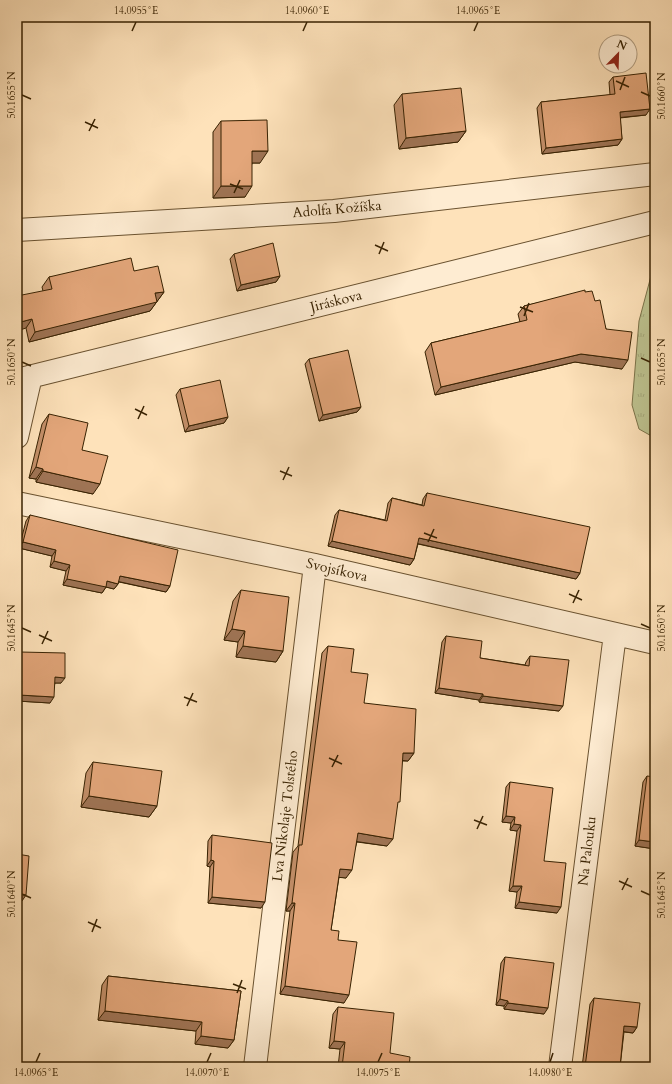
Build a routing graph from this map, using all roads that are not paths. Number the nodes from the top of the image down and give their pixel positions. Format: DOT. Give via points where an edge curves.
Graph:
graph roads {
  1 [pos="655,174"];
  2 [pos="655,222"];
  3 [pos="17,230"];
  4 [pos="24,378"];
  5 [pos="17,436"];
  6 [pos="17,503"];
  7 [pos="315,565"];
  8 [pos="615,634"];
  9 [pos="655,643"];
  10 [pos="255,1067"];
  11 [pos="560,1067"];
  1 -- 3 [label="street, Adolfa Kožíška" via="334,211"];
  2 -- 4 [label="street, Jiráskova"];
  4 -- 5 [label="street"];
  6 -- 7 [label="street, Svojsíkova"];
  7 -- 8 [label="street, Svojsíkova"];
  7 -- 10 [label="street, Lva Nikolaje Tolstého"];
  8 -- 9 [label="street, Svojsíkova"];
  8 -- 11 [label="street, Na Palouku"];
}
